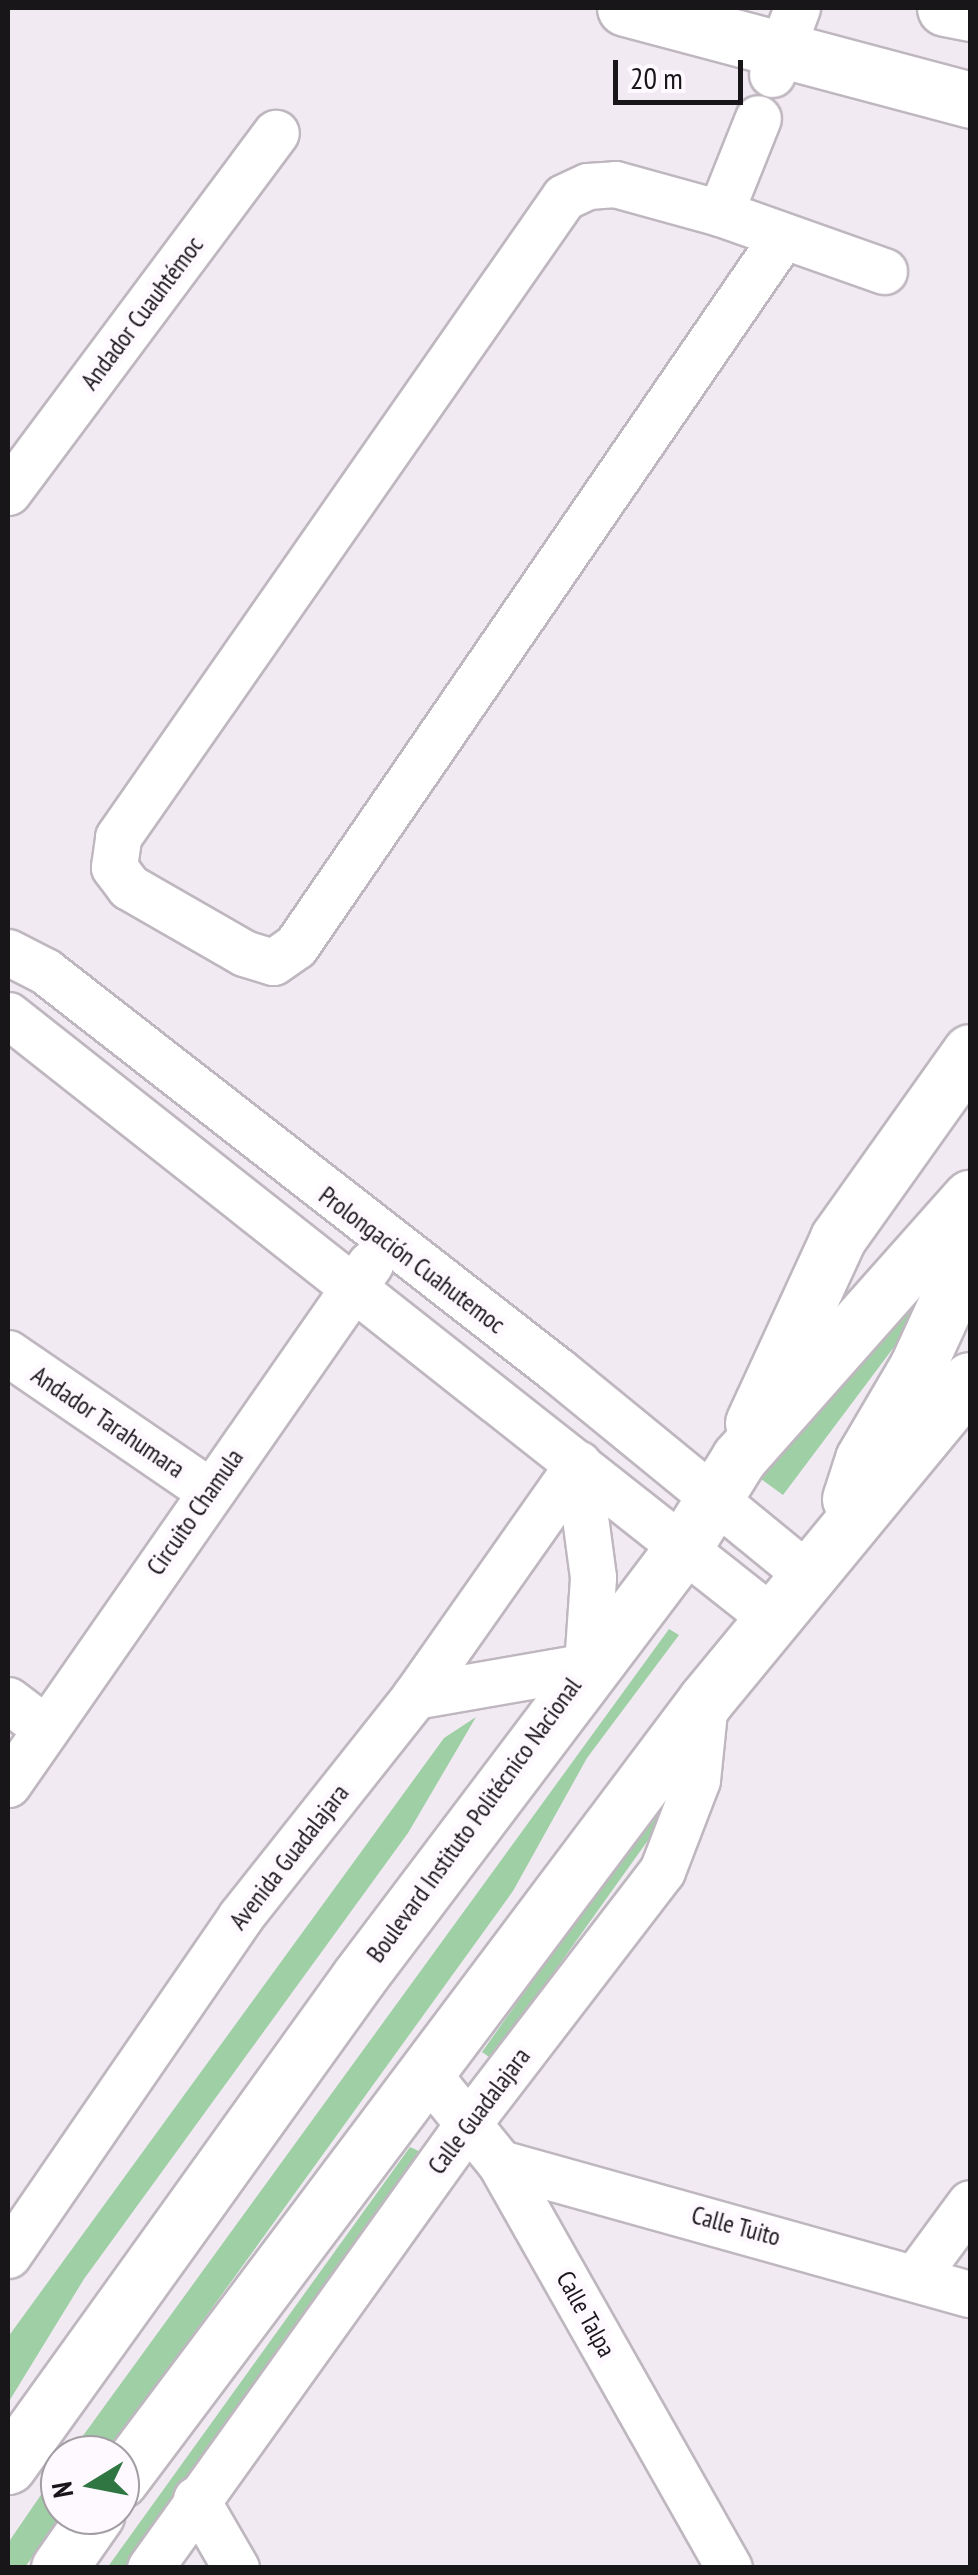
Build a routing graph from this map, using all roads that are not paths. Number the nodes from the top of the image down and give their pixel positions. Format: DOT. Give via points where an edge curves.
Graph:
graph roads {
  1 [pos="625,8"];
  2 [pos="946,8"];
  3 [pos="970,13"];
  4 [pos="783,44"];
  5 [pos="970,100"];
  6 [pos="758,118"];
  7 [pos="276,133"];
  8 [pos="720,213"];
  9 [pos="784,236"];
  10 [pos="884,271"];
  11 [pos="8,492"];
  12 [pos="8,952"];
  13 [pos="8,1015"];
  14 [pos="970,1052"];
  15 [pos="970,1198"];
  16 [pos="384,1240"];
  17 [pos="970,1251"];
  18 [pos="356,1287"];
  19 [pos="8,1353"];
  20 [pos="970,1380"];
  21 [pos="578,1464"];
  22 [pos="727,1477"];
  23 [pos="208,1490"];
  24 [pos="848,1532"];
  25 [pos="683,1548"];
  26 [pos="810,1577"];
  27 [pos="773,1619"];
  28 [pos="587,1666"];
  29 [pos="415,1696"];
  30 [pos="8,1700"];
  31 [pos="704,1701"];
  32 [pos="45,1728"];
  33 [pos="8,1784"];
  34 [pos="426,2072"];
  35 [pos="470,2121"];
  36 [pos="500,2162"];
  37 [pos="970,2203"];
  38 [pos="8,2255"];
  39 [pos="917,2276"];
  40 [pos="970,2294"];
  41 [pos="140,2453"];
  42 [pos="8,2466"];
  43 [pos="196,2499"];
  44 [pos="82,2535"];
  45 [pos="58,2568"];
  46 [pos="150,2568"];
  47 [pos="236,2568"];
  48 [pos="729,2568"];
  1 -- 4 [label="main road"];
  2 -- 3 [label="main road"];
  4 -- 5 [label="main road"];
  6 -- 8 [label="street"];
  7 -- 11 [label="street, Andador Cuauhtémoc"];
  8 -- 9 [label="street"];
  8 -- 9 [label="street" via="615,184 564,197 118,837 114,867 129,887 244,953 273,962 296,946"];
  9 -- 10 [label="street"];
  12 -- 16 [label="street, Prolongación Cuahutemoc" via="45,971"];
  13 -- 18 [label="street"];
  14 -- 22 [label="main road" via="838,1238"];
  15 -- 22 [label="main road, Boulevard Instituto Politécnico Nacional"];
  16 -- 18 [label="street, Circuito Chamula"];
  16 -- 22 [label="street, Prolongación Cuahutemoc"];
  17 -- 24 [label="main road" via="917,1367 863,1459"];
  18 -- 21 [label="street"];
  18 -- 23 [label="street, Circuito Chamula"];
  19 -- 23 [label="street, Andador Tarahumara"];
  20 -- 24 [label="main road"];
  21 -- 25 [label="street"];
  21 -- 28 [label="street" via="593,1577"];
  21 -- 29 [label="street, Avenida Guadalajara"];
  22 -- 25 [label="main road, Boulevard Instituto Politécnico Nacional"];
  22 -- 26 [label="street, Prolongación Cuahutemoc"];
  23 -- 32 [label="street, Circuito Chamula"];
  24 -- 26 [label="main road"];
  25 -- 27 [label="street"];
  25 -- 28 [label="main road, Boulevard Instituto Politécnico Nacional"];
  26 -- 27 [label="main road"];
  27 -- 31 [label="main road"];
  28 -- 29 [label="street"];
  28 -- 42 [label="main road, Boulevard Instituto Politécnico Nacional"];
  29 -- 38 [label="street, Avenida Guadalajara" via="240,1917"];
  30 -- 32 [label="street"];
  31 -- 34 [label="main road"];
  31 -- 35 [label="street, Calle Guadalajara" via="697,1780 662,1871"];
  32 -- 33 [label="street, Circuito Chamula"];
  34 -- 35 [label="street, Calle Talpa"];
  34 -- 41 [label="main road"];
  35 -- 36 [label="street, Calle Talpa"];
  35 -- 43 [label="street, Calle Guadalajara"];
  36 -- 39 [label="street, Calle Tuito"];
  36 -- 48 [label="street, Calle Talpa"];
  37 -- 39 [label="street"];
  39 -- 40 [label="street, Calle Tuito"];
  43 -- 46 [label="street, Calle Guadalajara"];
  43 -- 47 [label="street"];
  44 -- 45 [label="main road"];
}
